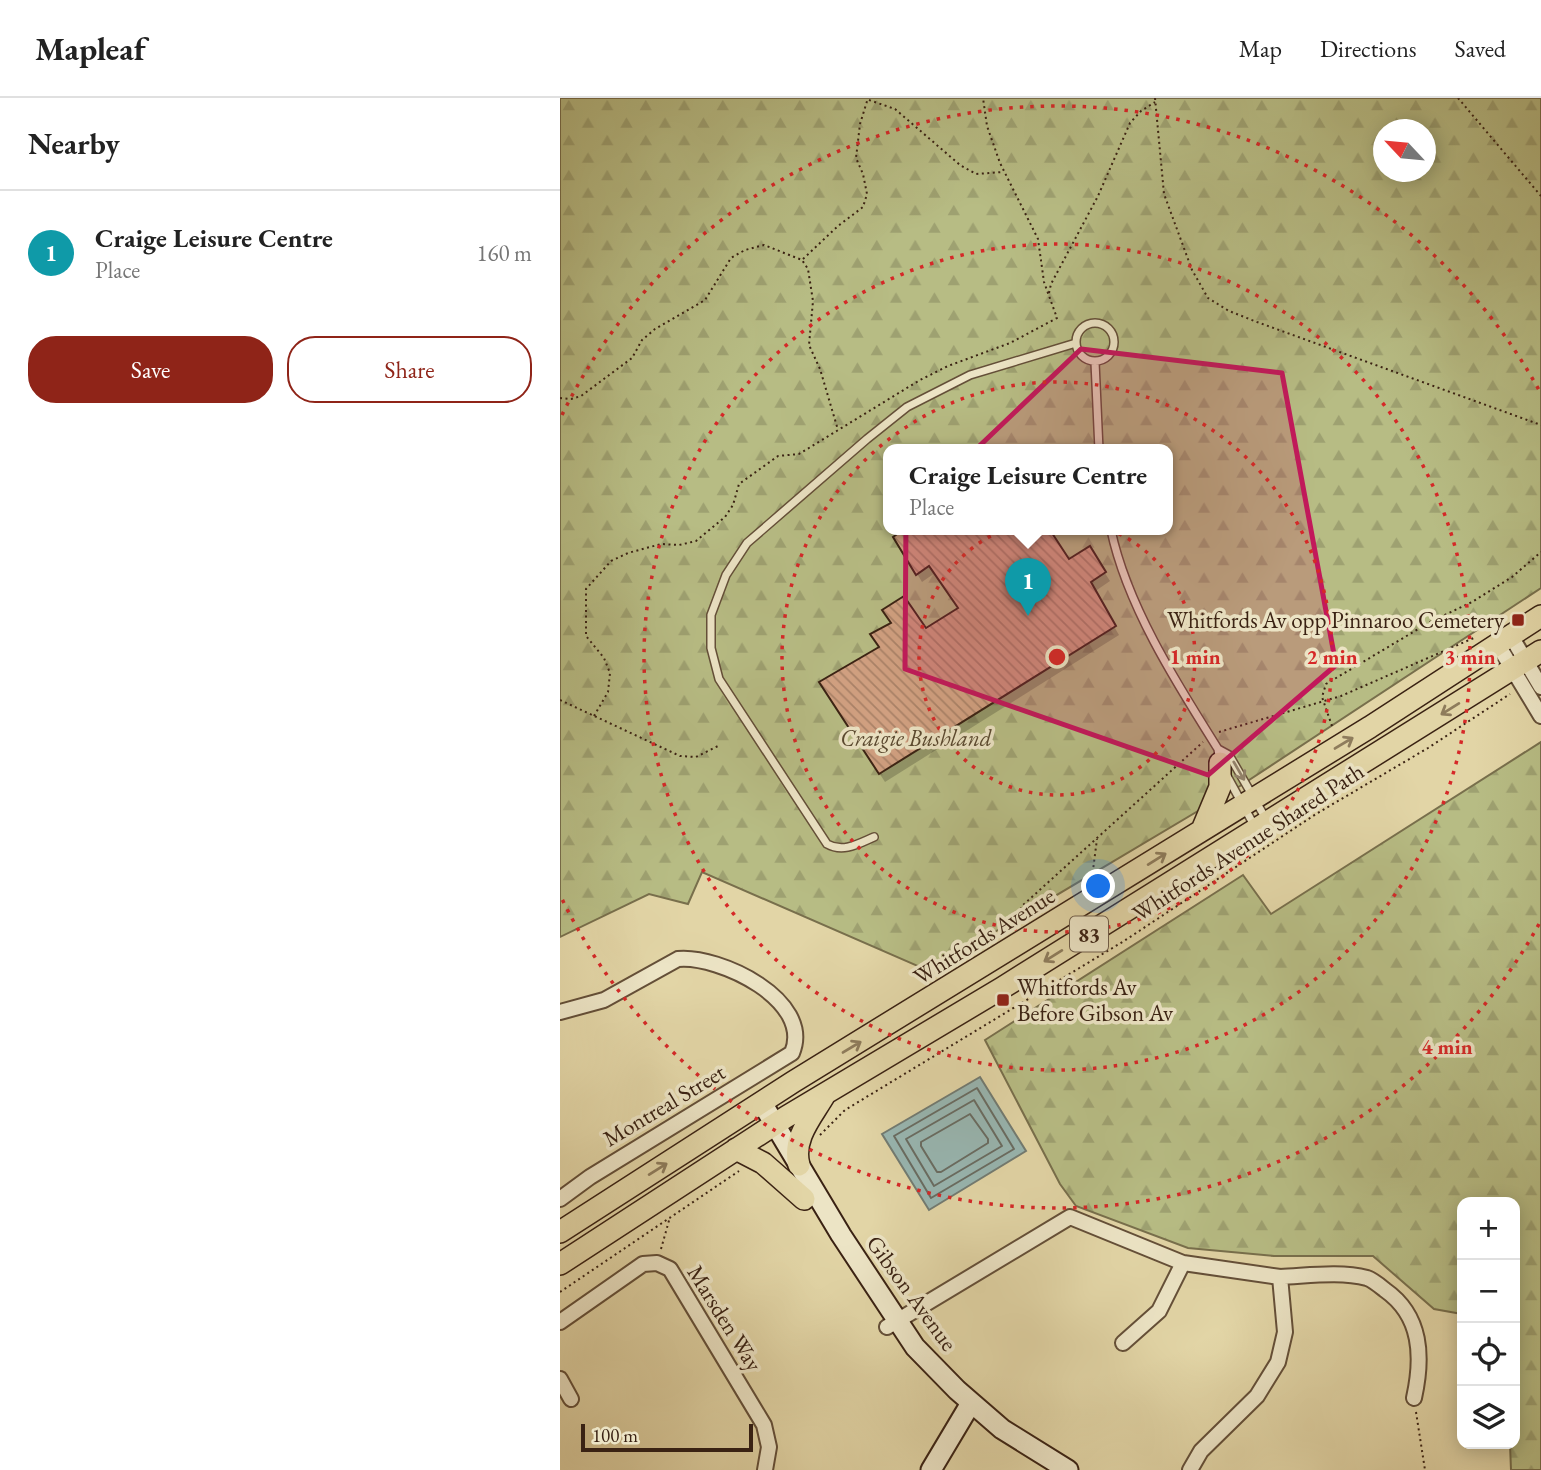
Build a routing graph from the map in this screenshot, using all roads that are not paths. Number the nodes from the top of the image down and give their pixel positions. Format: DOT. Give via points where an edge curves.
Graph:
graph roads {
  1 [pos="1076,344"];
  2 [pos="1095,362"];
  3 [pos="1099,444"];
  4 [pos="1112,535"];
  5 [pos="1541,616"];
  6 [pos="1497,639"];
  7 [pos="1527,660"];
  8 [pos="1541,687"];
  9 [pos="1541,716"];
  10 [pos="1219,756"];
  11 [pos="1249,802"];
  12 [pos="1262,826"];
  13 [pos="1202,830"];
  14 [pos="874,836"];
  15 [pos="560,1012"];
  16 [pos="827,1091"];
  17 [pos="756,1106"];
  18 [pos="769,1128"];
  19 [pos="736,1149"];
  20 [pos="799,1165"];
  21 [pos="560,1199"];
  22 [pos="804,1199"];
  23 [pos="560,1232"];
  24 [pos="1183,1263"];
  25 [pos="560,1264"];
  26 [pos="1280,1277"];
  27 [pos="560,1322"];
  28 [pos="892,1324"];
  29 [pos="1123,1343"];
  30 [pos="560,1379"];
  31 [pos="1414,1398"];
  32 [pos="571,1399"];
  33 [pos="972,1412"];
  34 [pos="765,1470"];
  35 [pos="931,1470"];
  36 [pos="943,1470"];
  37 [pos="1044,1470"];
  38 [pos="1068,1470"];
  39 [pos="1190,1470"];
  1 -- 2 [label="lane" via="1082,356"];
  1 -- 2 [label="lane" via="1082,328 1098,323 1105,326 1114,348"];
  1 -- 14 [label="lane" via="970,375 907,407 747,543 726,575 711,615 711,648 719,679 827,844 845,848"];
  2 -- 3 [label="lane"];
  4 -- 10 [label="lane" via="1150,634"];
  5 -- 6 [label="main road, Whitfords Avenue / 83"];
  6 -- 7 [label="street"];
  11 -- 6 [label="main road, Whitfords Avenue / 83, one-way"];
  7 -- 8 [label="street"];
  7 -- 9 [label="street"];
  7 -- 12 [label="main road, 83, one-way"];
  10 -- 11 [label="lane"];
  10 -- 11 [label="lane, one-way" via="1230,755"];
  10 -- 13 [label="main road" via="1220,787"];
  11 -- 12 [label="lane"];
  11 -- 12 [label="lane"];
  11 -- 13 [label="main road, Whitfords Avenue / 83"];
  12 -- 16 [label="main road, 83, one-way" via="1002,989"];
  17 -- 13 [label="main road, Whitfords Avenue / 83, one-way"];
  15 -- 21 [label="street, Montreal Street" via="604,1000 678,959 701,959 750,979 779,999 796,1032 792,1053"];
  16 -- 18 [label="main road, 83"];
  16 -- 20 [label="main road" via="800,1135"];
  17 -- 18 [label="main road, Gibson Avenue"];
  23 -- 17 [label="main road, Whitfords Avenue / 83, one-way"];
  18 -- 19 [label="main road, 83"];
  18 -- 20 [label="main road, Gibson Avenue"];
  18 -- 22 [label="main road, Gibson Avenue"];
  19 -- 22 [label="main road" via="763,1163"];
  19 -- 25 [label="main road, 83"];
  20 -- 28 [label="main road, Gibson Avenue"];
  22 -- 28 [label="main road, Gibson Avenue"];
  24 -- 26 [label="street"];
  24 -- 28 [label="street" via="1070,1217"];
  24 -- 29 [label="street" via="1159,1311"];
  26 -- 31 [label="street" via="1369,1278 1394,1296 1406,1308 1413,1326 1421,1367"];
  26 -- 39 [label="street" via="1285,1332 1278,1362 1257,1396 1201,1451"];
  27 -- 34 [label="street, Marsden Way" via="643,1264 657,1263 670,1269 764,1425 769,1447"];
  28 -- 33 [label="main road, Gibson Avenue" via="907,1356"];
  30 -- 32 [label="street"];
  33 -- 35 [label="main road"];
  33 -- 36 [label="main road"];
  33 -- 37 [label="main road, Gibson Avenue"];
  33 -- 38 [label="main road, Gibson Avenue"];
}
